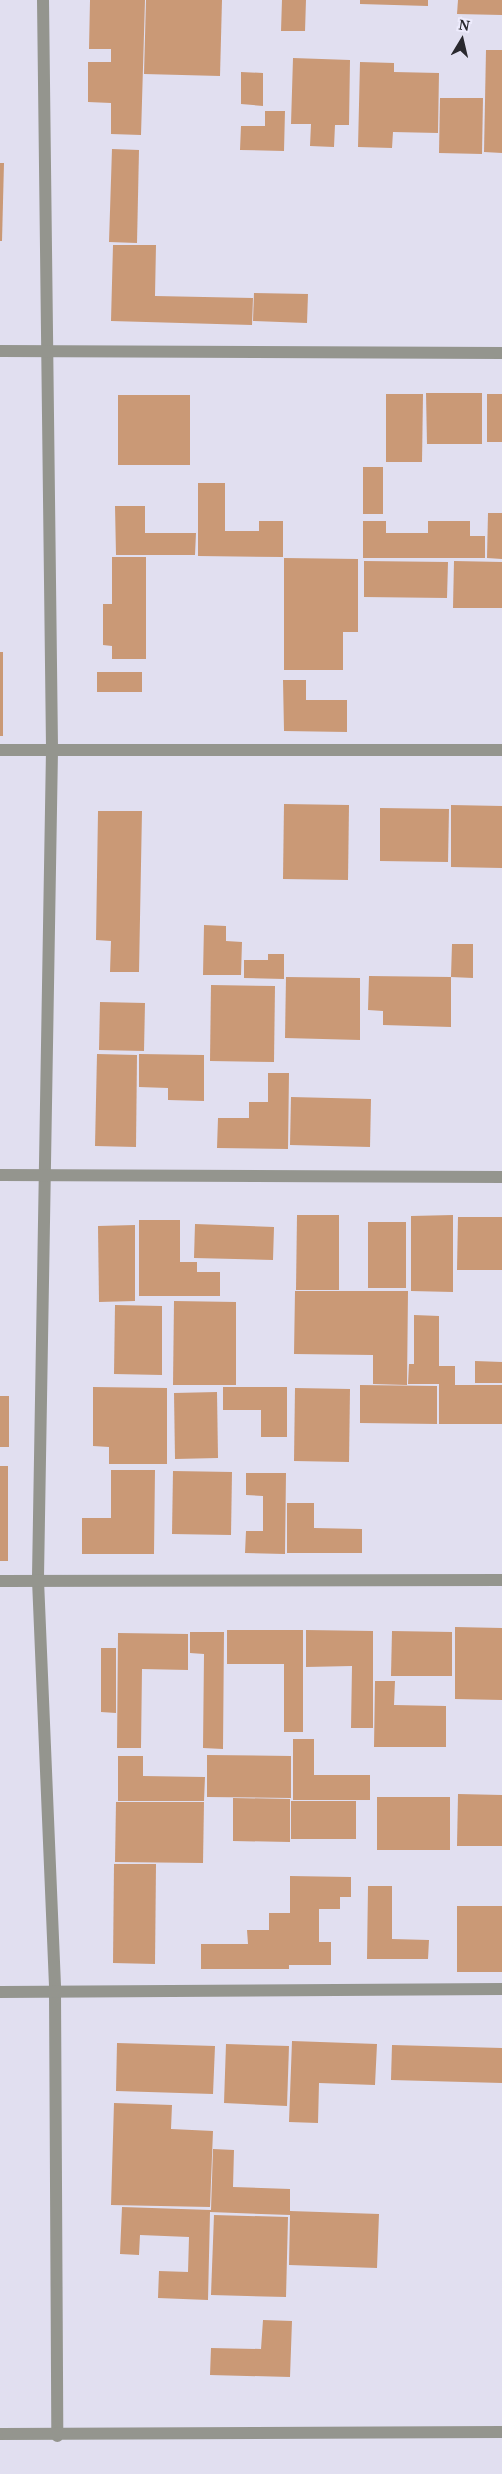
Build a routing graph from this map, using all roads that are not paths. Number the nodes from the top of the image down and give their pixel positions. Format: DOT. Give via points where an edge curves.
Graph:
graph roads {
  1 [pos="43,0"];
  2 [pos="0,351"];
  3 [pos="48,351"];
  4 [pos="502,353"];
  5 [pos="0,750"];
  6 [pos="52,750"];
  7 [pos="502,750"];
  8 [pos="0,1175"];
  9 [pos="46,1176"];
  10 [pos="502,1177"];
  11 [pos="0,1580"];
  12 [pos="38,1580"];
  13 [pos="502,1580"];
  14 [pos="502,1989"];
  15 [pos="0,1992"];
  16 [pos="55,1992"];
  17 [pos="502,2432"];
  18 [pos="0,2434"];
  19 [pos="57,2436"];
  1 -- 3 [label="street"];
  2 -- 3 [label="street"];
  3 -- 4 [label="street"];
  3 -- 6 [label="street"];
  5 -- 6 [label="street"];
  6 -- 7 [label="street"];
  6 -- 9 [label="street"];
  8 -- 9 [label="street"];
  9 -- 10 [label="street"];
  9 -- 12 [label="street"];
  11 -- 12 [label="street"];
  12 -- 13 [label="street"];
  12 -- 16 [label="street"];
  14 -- 16 [label="street"];
  15 -- 16 [label="street"];
  16 -- 19 [label="street"];
  17 -- 19 [label="street"];
  18 -- 19 [label="street"];
}
